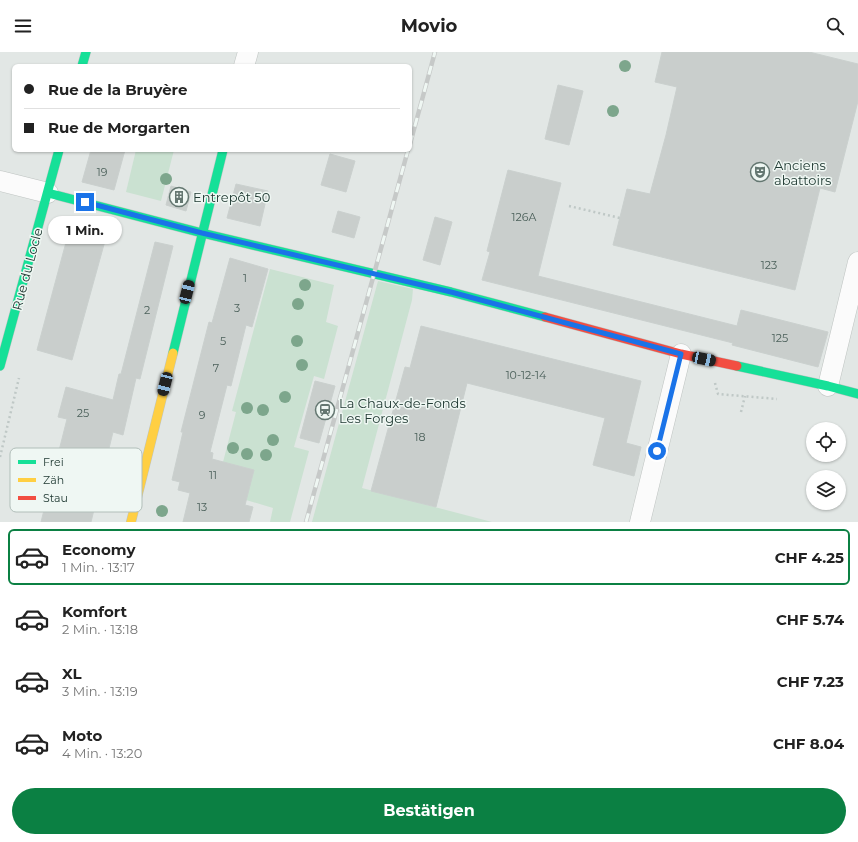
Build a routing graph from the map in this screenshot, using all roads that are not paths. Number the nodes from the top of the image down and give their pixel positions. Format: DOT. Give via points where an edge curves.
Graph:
graph roads {
  1 [pos="86,52"];
  2 [pos="248,52"];
  3 [pos="83,64"];
  4 [pos="245,64"];
  5 [pos="58,152"];
  6 [pos="222,152"];
  7 [pos="0,181"];
  8 [pos="48,193"];
  9 [pos="202,233"];
  10 [pos="858,262"];
  11 [pos="681,354"];
  12 [pos="0,366"];
  13 [pos="828,386"];
  14 [pos="858,394"];
  15 [pos="142,477"];
  16 [pos="133,512"];
  17 [pos="131,522"];
  18 [pos="640,522"];
  1 -- 3 [label="main road"];
  2 -- 4 [label="street"];
  5 -- 8 [label="main road, Rue du Locle"];
  6 -- 9 [label="main road"];
  7 -- 8 [label="street"];
  8 -- 9 [label="main road"];
  8 -- 12 [label="main road, Rue du Locle"];
  9 -- 11 [label="main road" via="451,292"];
  9 -- 15 [label="main road"];
  10 -- 13 [label="street"];
  11 -- 13 [label="main road"];
  11 -- 18 [label="street"];
  13 -- 14 [label="main road"];
  16 -- 17 [label="main road"];
}
